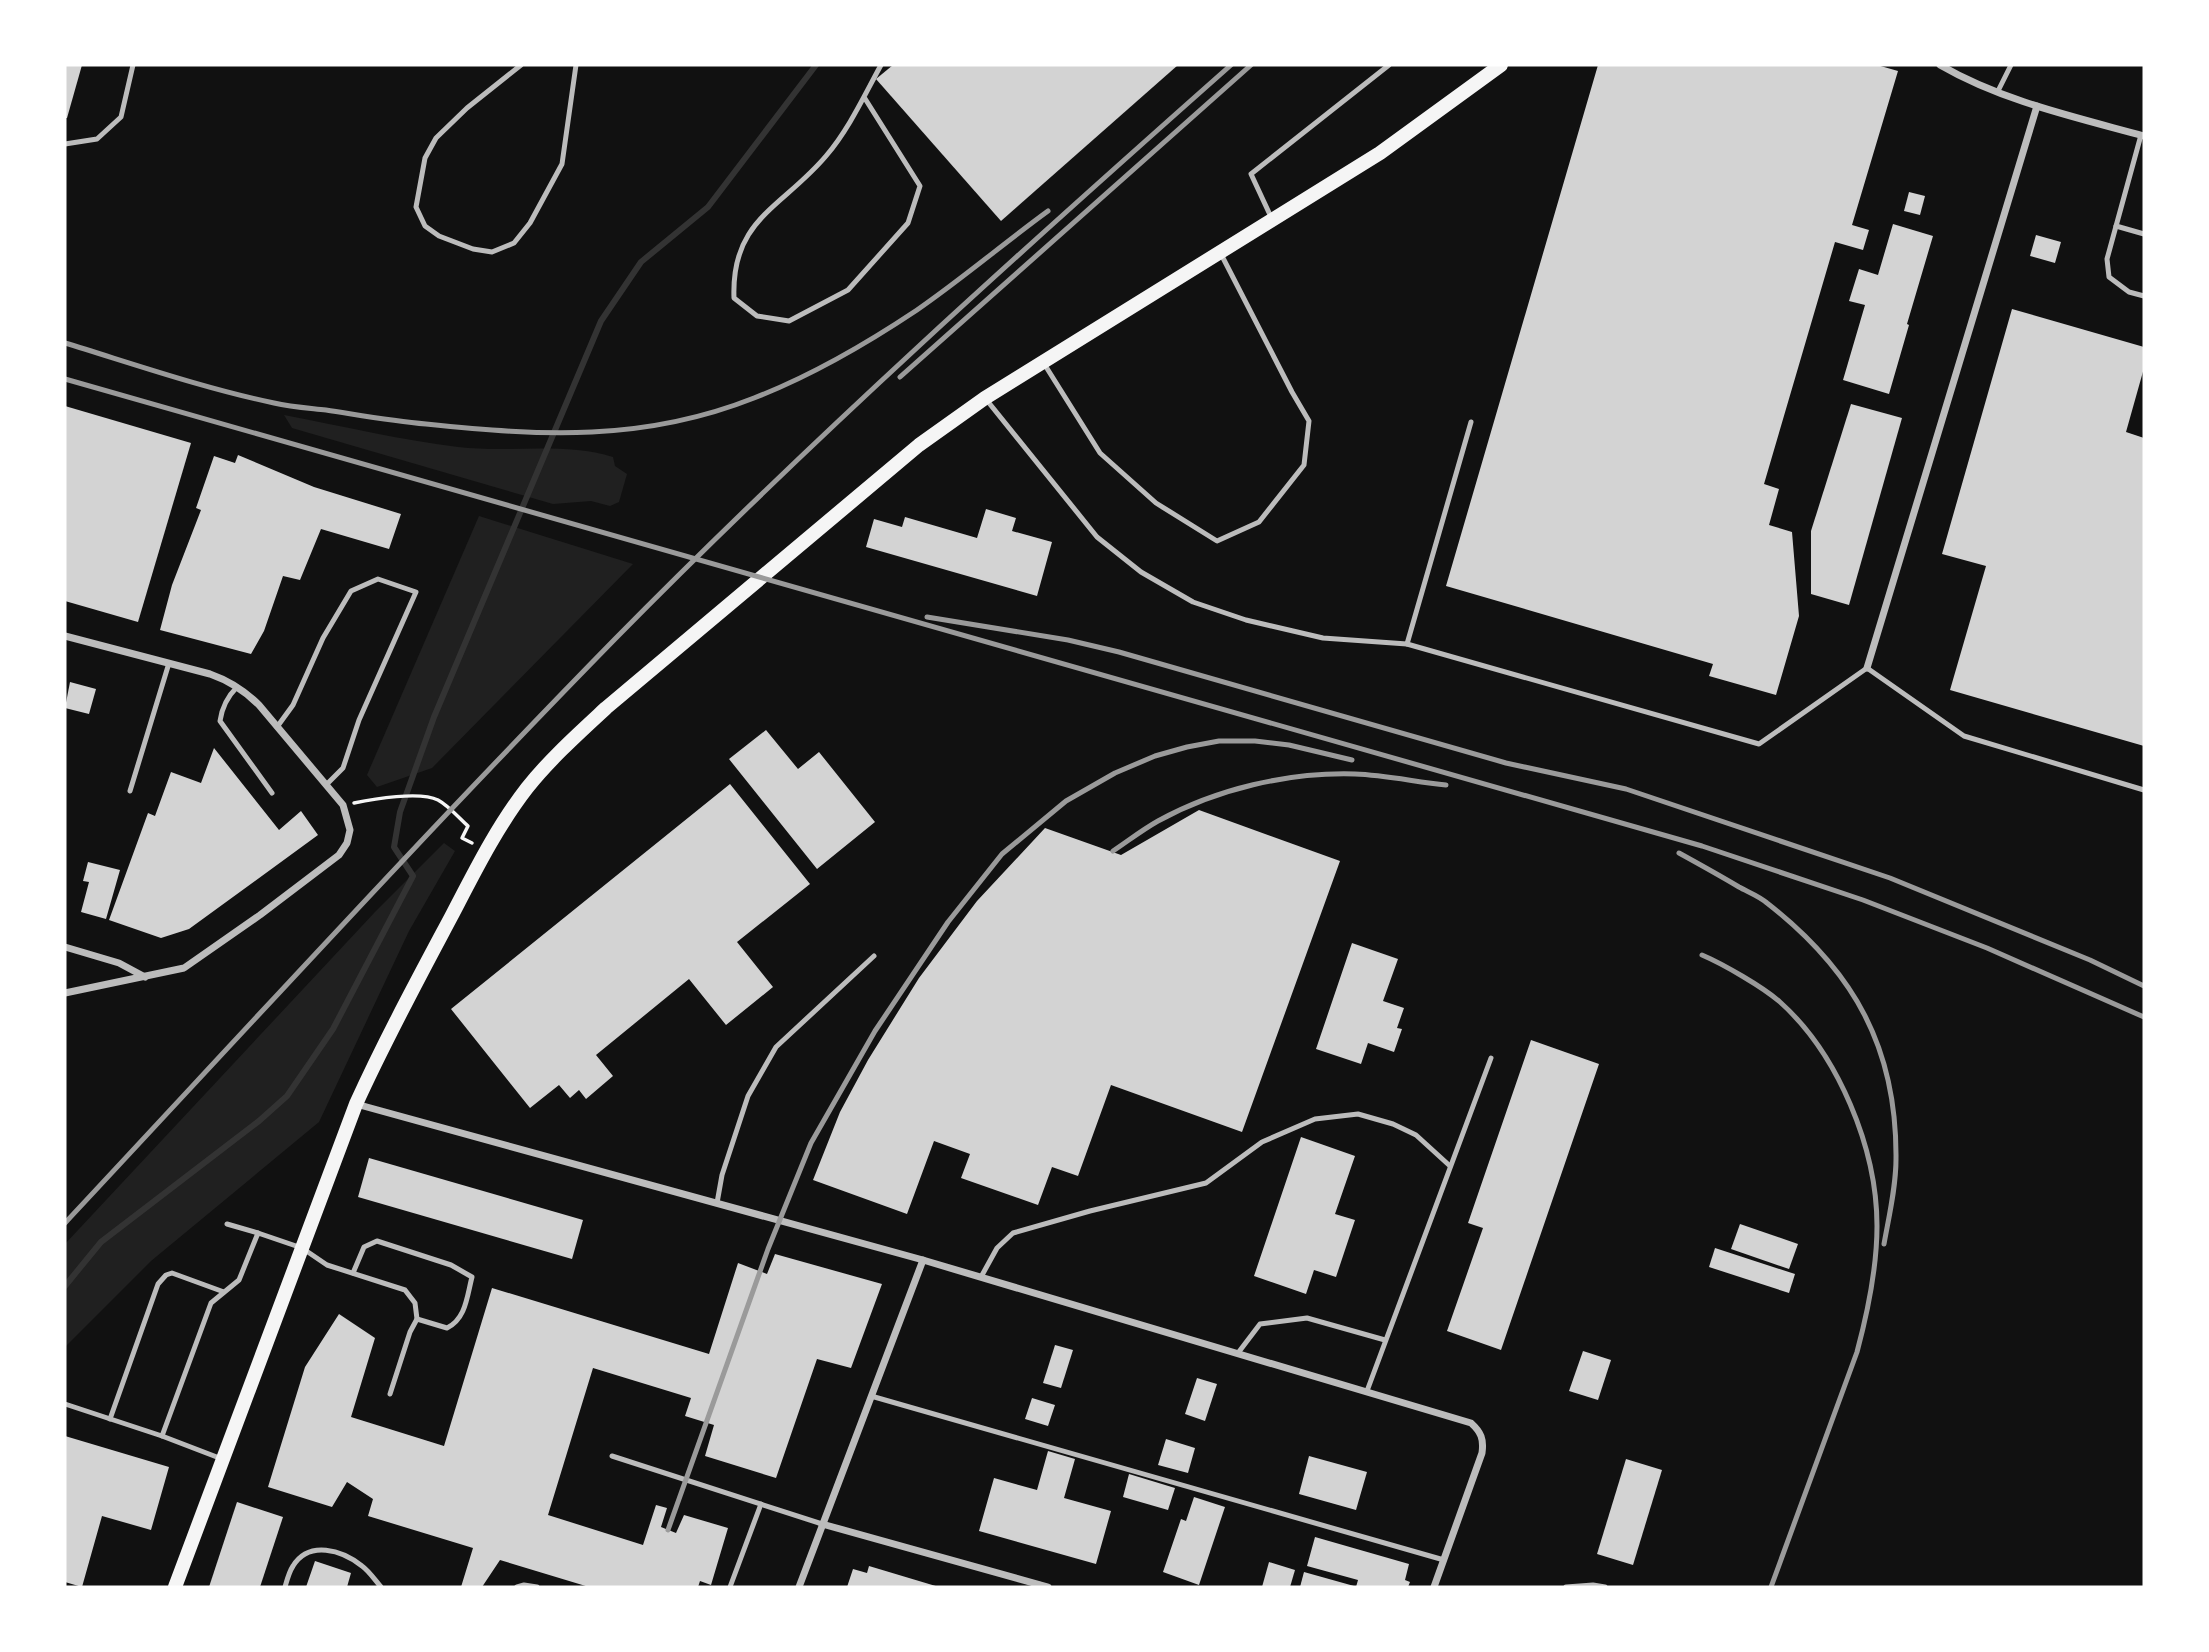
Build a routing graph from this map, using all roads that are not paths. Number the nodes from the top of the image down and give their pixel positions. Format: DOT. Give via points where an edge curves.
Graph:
graph roads {
  1 [pos="133,65"];
  2 [pos="521,65"];
  3 [pos="576,65"];
  4 [pos="881,65"];
  5 [pos="1389,65"];
  6 [pos="1501,65"];
  7 [pos="1940,65"];
  8 [pos="2011,65"];
  9 [pos="1998,91"];
  10 [pos="863,97"];
  11 [pos="2037,106"];
  12 [pos="2143,136"];
  13 [pos="65,144"];
  14 [pos="1272,220"];
  15 [pos="2116,226"];
  16 [pos="2144,234"];
  17 [pos="1220,252"];
  18 [pos="2144,296"];
  19 [pos="1043,362"];
  20 [pos="985,398"];
  21 [pos="1471,422"];
  22 [pos="65,636"];
  23 [pos="1407,644"];
  24 [pos="169,663"];
  25 [pos="1867,668"];
  26 [pos="237,687"];
  27 [pos="277,727"];
  28 [pos="326,785"];
  29 [pos="2144,790"];
  30 [pos="130,791"];
  31 [pos="272,793"];
  32 [pos="65,947"];
  33 [pos="874,956"];
  34 [pos="145,977"];
  35 [pos="65,993"];
  36 [pos="1491,1058"];
  37 [pos="356,1104"];
  38 [pos="1450,1166"];
  39 [pos="718,1203"];
  40 [pos="227,1224"];
  41 [pos="258,1233"];
  42 [pos="302,1248"];
  43 [pos="923,1260"];
  44 [pos="353,1273"];
  45 [pos="981,1277"];
  46 [pos="224,1292"];
  47 [pos="417,1319"];
  48 [pos="1385,1340"];
  49 [pos="1238,1353"];
  50 [pos="1367,1391"];
  51 [pos="390,1394"];
  52 [pos="871,1396"];
  53 [pos="65,1404"];
  54 [pos="110,1419"];
  55 [pos="162,1436"];
  56 [pos="612,1456"];
  57 [pos="223,1459"];
  58 [pos="761,1504"];
  59 [pos="822,1524"];
  60 [pos="1444,1560"];
  61 [pos="175,1587"];
  62 [pos="285,1587"];
  63 [pos="380,1587"];
  64 [pos="517,1587"];
  65 [pos="537,1587"];
  66 [pos="730,1587"];
  67 [pos="799,1587"];
  68 [pos="1048,1587"];
  69 [pos="1434,1587"];
  70 [pos="1566,1587"];
  71 [pos="1605,1587"];
  1 -- 13 [label="lane" via="121,117 97,139"];
  2 -- 3 [label="lane" via="436,138 425,158 416,207 425,226 439,236 492,253 514,243 530,223 562,164"];
  4 -- 10 [label="lane"];
  5 -- 14 [label="lane" via="1251,174"];
  6 -- 14 [label="main road" via="1380,153"];
  7 -- 9 [label="street"];
  8 -- 9 [label="lane"];
  9 -- 11 [label="street"];
  10 -- 10 [label="lane" via="825,158 751,228 738,253 734,298 757,316 789,321 848,290 908,223 920,186"];
  11 -- 12 [label="street"];
  11 -- 25 [label="street"];
  12 -- 15 [label="lane"];
  14 -- 17 [label="main road"];
  15 -- 16 [label="lane"];
  15 -- 18 [label="lane" via="2107,259 2109,277 2129,292"];
  17 -- 19 [label="main road"];
  17 -- 19 [label="lane" via="1310,421 1304,465 1259,522 1217,541 1156,503 1100,453"];
  19 -- 20 [label="main road"];
  20 -- 23 [label="lane" via="1097,537 1141,572 1193,602 1246,620 1323,638"];
  20 -- 37 [label="main road" via="919,445 576,736 528,787 486,850"];
  21 -- 23 [label="lane"];
  22 -- 24 [label="street"];
  23 -- 25 [label="lane" via="1759,744"];
  24 -- 26 [label="street"];
  24 -- 30 [label="lane"];
  25 -- 29 [label="lane" via="1964,736"];
  26 -- 27 [label="street"];
  26 -- 31 [label="lane" via="221,710 220,722"];
  27 -- 28 [label="street"];
  27 -- 28 [label="lane" via="293,705 323,638 351,591 378,579 416,592 359,720 343,768"];
  28 -- 34 [label="street" via="343,805 350,830 339,855 184,968"];
  32 -- 34 [label="street" via="119,963"];
  33 -- 39 [label="lane" via="776,1047 748,1096 722,1175"];
  34 -- 35 [label="street"];
  36 -- 38 [label="lane"];
  37 -- 39 [label="street"];
  37 -- 42 [label="main road"];
  38 -- 45 [label="lane" via="1416,1135 1393,1124 1358,1114 1315,1119 1262,1142 1206,1183 1013,1233 997,1248"];
  38 -- 48 [label="lane"];
  39 -- 43 [label="street"];
  40 -- 41 [label="lane"];
  41 -- 42 [label="lane"];
  41 -- 46 [label="lane" via="239,1280"];
  42 -- 44 [label="lane" via="327,1265"];
  42 -- 57 [label="main road"];
  43 -- 45 [label="street"];
  43 -- 52 [label="street"];
  44 -- 47 [label="lane" via="405,1290 415,1303"];
  44 -- 47 [label="lane" via="365,1247 377,1241 451,1265 472,1277 461,1317 454,1324 447,1328"];
  45 -- 49 [label="street"];
  46 -- 54 [label="lane" via="172,1273 166,1275 158,1284"];
  46 -- 55 [label="lane" via="211,1303"];
  47 -- 51 [label="lane"];
  48 -- 49 [label="lane" via="1307,1318 1260,1324"];
  48 -- 50 [label="lane"];
  49 -- 50 [label="street"];
  50 -- 60 [label="street" via="1471,1423 1479,1430 1482,1453"];
  52 -- 59 [label="street"];
  52 -- 60 [label="lane"];
  53 -- 54 [label="lane"];
  54 -- 55 [label="lane"];
  55 -- 57 [label="lane"];
  56 -- 58 [label="lane"];
  57 -- 61 [label="main road"];
  58 -- 59 [label="lane"];
  58 -- 66 [label="lane"];
  59 -- 67 [label="street"];
  59 -- 68 [label="street"];
  60 -- 69 [label="street"];
  62 -- 63 [label="lane" via="292,1567 315,1549 333,1551 362,1565"];
  64 -- 65 [label="lane"];
  70 -- 71 [label="lane"];
}
